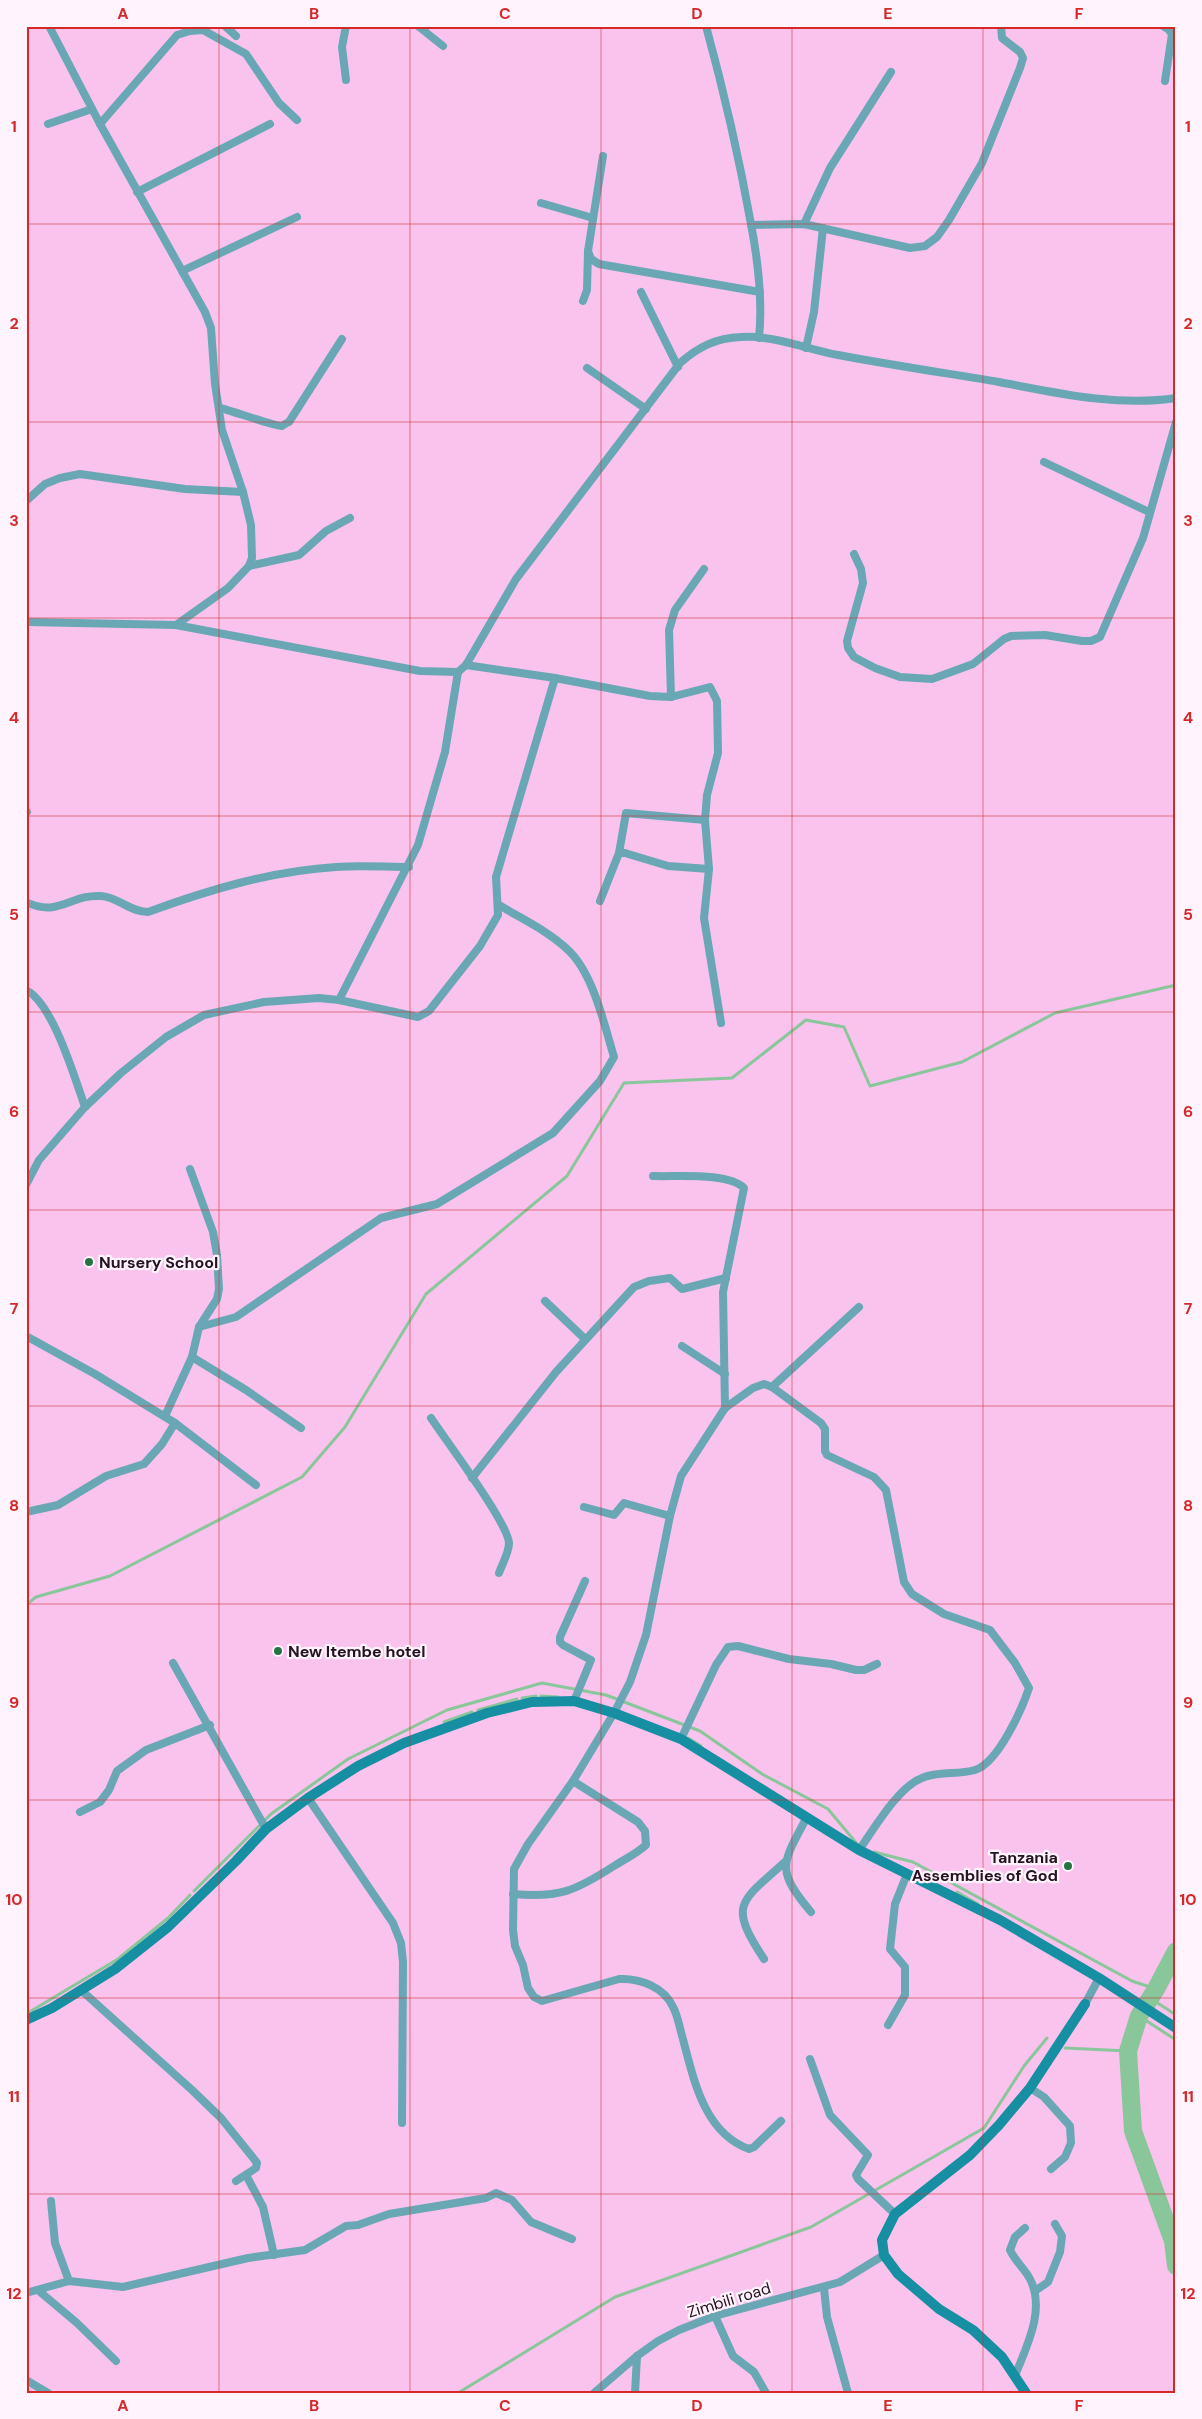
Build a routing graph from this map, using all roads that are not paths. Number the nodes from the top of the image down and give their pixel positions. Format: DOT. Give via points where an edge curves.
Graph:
graph roads {
  1 [pos="49,26"];
  2 [pos="225,26"];
  3 [pos="346,26"];
  4 [pos="418,26"];
  5 [pos="706,26"];
  6 [pos="1001,26"];
  7 [pos="1163,26"];
  8 [pos="236,36"];
  9 [pos="443,46"];
  10 [pos="891,72"];
  11 [pos="346,80"];
  12 [pos="1165,81"];
  13 [pos="92,109"];
  14 [pos="297,120"];
  15 [pos="48,124"];
  16 [pos="100,124"];
  17 [pos="270,124"];
  18 [pos="603,156"];
  19 [pos="137,192"];
  20 [pos="541,203"];
  21 [pos="297,217"];
  22 [pos="594,218"];
  23 [pos="804,224"];
  24 [pos="751,225"];
  25 [pos="823,228"];
  26 [pos="588,251"];
  27 [pos="182,271"];
  28 [pos="642,292"];
  29 [pos="760,292"];
  30 [pos="583,301"];
  31 [pos="759,338"];
  32 [pos="342,339"];
  33 [pos="806,348"];
  34 [pos="678,367"];
  35 [pos="587,368"];
  36 [pos="1176,398"];
  37 [pos="220,408"];
  38 [pos="646,409"];
  39 [pos="1176,422"];
  40 [pos="1044,462"];
  41 [pos="243,492"];
  42 [pos="26,501"];
  43 [pos="1149,512"];
  44 [pos="350,518"];
  45 [pos="854,554"];
  46 [pos="250,566"];
  47 [pos="704,569"];
  48 [pos="26,622"];
  49 [pos="176,625"];
  50 [pos="466,665"];
  51 [pos="458,672"];
  52 [pos="555,678"];
  53 [pos="671,697"];
  54 [pos="705,820"];
  55 [pos="619,854"];
  56 [pos="409,866"];
  57 [pos="709,869"];
  58 [pos="600,901"];
  59 [pos="26,902"];
  60 [pos="499,905"];
  61 [pos="26,990"];
  62 [pos="339,1000"];
  63 [pos="721,1023"];
  64 [pos="85,1107"];
  65 [pos="190,1169"];
  66 [pos="653,1176"];
  67 [pos="26,1185"];
  68 [pos="726,1278"];
  69 [pos="545,1301"];
  70 [pos="859,1307"];
  71 [pos="199,1327"];
  72 [pos="26,1336"];
  73 [pos="585,1339"];
  74 [pos="682,1346"];
  75 [pos="192,1357"];
  76 [pos="725,1374"];
  77 [pos="772,1387"];
  78 [pos="725,1408"];
  79 [pos="165,1416"];
  80 [pos="430,1418"];
  81 [pos="175,1423"];
  82 [pos="301,1428"];
  83 [pos="472,1478"];
  84 [pos="256,1485"];
  85 [pos="584,1507"];
  86 [pos="26,1512"];
  87 [pos="670,1516"];
  88 [pos="499,1573"];
  89 [pos="584,1581"];
  90 [pos="173,1663"];
  91 [pos="877,1664"];
  92 [pos="574,1702"];
  93 [pos="614,1713"];
  94 [pos="210,1725"];
  95 [pos="681,1739"];
  96 [pos="573,1781"];
  97 [pos="308,1798"];
  98 [pos="80,1812"];
  99 [pos="806,1817"];
  100 [pos="266,1829"];
  101 [pos="860,1850"];
  102 [pos="786,1861"];
  103 [pos="907,1874"];
  104 [pos="513,1894"];
  105 [pos="811,1912"];
  106 [pos="764,1959"];
  107 [pos="1099,1978"];
  108 [pos="81,1990"];
  109 [pos="1085,2004"];
  110 [pos="26,2020"];
  111 [pos="888,2025"];
  112 [pos="1176,2028"];
  113 [pos="810,2060"];
  114 [pos="1030,2088"];
  115 [pos="781,2121"];
  116 [pos="402,2123"];
  117 [pos="1051,2170"];
  118 [pos="246,2174"];
  119 [pos="236,2181"];
  120 [pos="51,2201"];
  121 [pos="895,2214"];
  122 [pos="1054,2224"];
  123 [pos="1025,2228"];
  124 [pos="572,2239"];
  125 [pos="274,2255"];
  126 [pos="884,2256"];
  127 [pos="69,2282"];
  128 [pos="824,2288"];
  129 [pos="39,2291"];
  130 [pos="1035,2291"];
  131 [pos="26,2293"];
  132 [pos="716,2316"];
  133 [pos="637,2356"];
  134 [pos="116,2361"];
  135 [pos="1015,2376"];
  136 [pos="26,2380"];
  137 [pos="48,2393"];
  138 [pos="594,2393"];
  139 [pos="635,2393"];
  140 [pos="766,2393"];
  141 [pos="848,2393"];
  142 [pos="1026,2393"];
  1 -- 13 [label="street"];
  2 -- 8 [label="street"];
  3 -- 11 [label="street" via="342,48"];
  4 -- 9 [label="street"];
  5 -- 24 [label="street" via="734,135"];
  6 -- 25 [label="street" via="1002,38 1023,58 1020,68 982,163 937,237 924,246 902,247"];
  7 -- 12 [label="street" via="1172,34"];
  10 -- 23 [label="street" via="835,160"];
  13 -- 15 [label="street"];
  13 -- 16 [label="street"];
  14 -- 16 [label="street" via="279,103 246,54 202,30 177,35"];
  16 -- 19 [label="street"];
  17 -- 19 [label="street"];
  18 -- 22 [label="street"];
  19 -- 27 [label="street"];
  20 -- 22 [label="street"];
  21 -- 27 [label="street"];
  22 -- 26 [label="street"];
  23 -- 24 [label="street"];
  23 -- 25 [label="street"];
  24 -- 29 [label="street"];
  25 -- 33 [label="street" via="814,312"];
  26 -- 29 [label="street" via="591,259 599,264"];
  26 -- 30 [label="street" via="587,290"];
  27 -- 37 [label="street" via="211,328"];
  28 -- 34 [label="street"];
  29 -- 31 [label="street"];
  31 -- 33 [label="street" via="791,342"];
  31 -- 34 [label="street" via="729,338 706,344"];
  32 -- 37 [label="street" via="289,422 282,426"];
  33 -- 36 [label="street" via="1093,398 1149,402"];
  34 -- 38 [label="street"];
  35 -- 38 [label="street"];
  37 -- 41 [label="street" via="225,442"];
  38 -- 50 [label="street" via="516,579"];
  39 -- 43 [label="street"];
  40 -- 43 [label="street"];
  41 -- 42 [label="street" via="185,489 80,474 45,484"];
  41 -- 46 [label="street" via="251,525"];
  43 -- 45 [label="street" via="1143,538 1100,636 1091,641 1045,635 1011,636 973,664 932,679 900,678 854,657 848,648 847,641 864,583"];
  44 -- 46 [label="street" via="299,554"];
  46 -- 49 [label="street" via="228,588"];
  47 -- 53 [label="street" via="675,610 670,630"];
  48 -- 49 [label="street"];
  49 -- 51 [label="street" via="420,671"];
  50 -- 51 [label="street"];
  50 -- 52 [label="street"];
  51 -- 56 [label="street" via="445,752"];
  52 -- 53 [label="street"];
  52 -- 60 [label="street" via="497,872 495,885"];
  53 -- 54 [label="street" via="710,687 717,700 718,754 707,795"];
  54 -- 55 [label="street" via="626,812"];
  54 -- 57 [label="street"];
  55 -- 57 [label="street" via="668,866"];
  55 -- 58 [label="street"];
  56 -- 59 [label="street" via="336,867 260,878 210,890 148,912 140,912 101,896 50,909"];
  56 -- 62 [label="street"];
  57 -- 63 [label="street" via="704,918"];
  60 -- 62 [label="street" via="498,915 480,946 429,1011 418,1017"];
  60 -- 71 [label="street" via="568,949 584,969 614,1057 600,1081 553,1133 488,1174 437,1204 381,1218 236,1317"];
  61 -- 64 [label="street" via="41,1002 55,1028"];
  62 -- 64 [label="street" via="264,1002 204,1015 166,1037"];
  64 -- 67 [label="street" via="39,1160"];
  65 -- 71 [label="street" via="213,1232 219,1275 217,1299"];
  66 -- 68 [label="street" via="723,1179 738,1182 744,1188"];
  68 -- 73 [label="street" via="682,1290 670,1278 634,1287"];
  68 -- 76 [label="street" via="722,1304"];
  69 -- 73 [label="street"];
  70 -- 77 [label="street"];
  71 -- 75 [label="street"];
  72 -- 79 [label="street"];
  73 -- 83 [label="street"];
  74 -- 76 [label="street"];
  75 -- 79 [label="street"];
  75 -- 82 [label="street"];
  76 -- 78 [label="street"];
  77 -- 78 [label="street" via="764,1384 753,1388"];
  77 -- 101 [label="street" via="825,1429 824,1451 827,1455 874,1477 886,1490 904,1582 912,1594 944,1614 990,1630 1029,1688 1021,1711 988,1761 977,1769 922,1778 910,1786 894,1802"];
  78 -- 87 [label="street" via="681,1476"];
  79 -- 81 [label="street"];
  80 -- 83 [label="street"];
  81 -- 84 [label="street"];
  81 -- 86 [label="street" via="157,1451 144,1464 106,1476 58,1505"];
  83 -- 88 [label="street" via="502,1525 509,1543"];
  85 -- 87 [label="street" via="614,1515 624,1503"];
  87 -- 93 [label="street" via="646,1635 630,1682"];
  89 -- 92 [label="street" via="560,1637 563,1645 591,1660"];
  90 -- 94 [label="street"];
  91 -- 95 [label="street" via="856,1670 738,1646 728,1647"];
  92 -- 93 [label="main road"];
  92 -- 97 [label="main road" via="532,1702 487,1712 442,1728 358,1766"];
  93 -- 95 [label="main road"];
  93 -- 96 [label="street"];
  94 -- 98 [label="street" via="146,1750 117,1771 100,1802"];
  94 -- 100 [label="street"];
  95 -- 99 [label="main road"];
  96 -- 104 [label="street" via="514,1868"];
  96 -- 104 [label="street" via="638,1822 645,1831 646,1845 574,1889 541,1897"];
  97 -- 100 [label="main road"];
  97 -- 116 [label="street" via="393,1923 401,1942"];
  99 -- 101 [label="main road"];
  99 -- 102 [label="street"];
  100 -- 108 [label="main road" via="168,1927 115,1969"];
  101 -- 103 [label="main road"];
  102 -- 105 [label="street" via="791,1888"];
  102 -- 106 [label="street" via="750,1892 742,1907 748,1935"];
  103 -- 107 [label="main road" via="1000,1920"];
  103 -- 111 [label="street" via="895,1904 890,1949 906,1967 904,1994"];
  104 -- 115 [label="street" via="515,1946 534,1997 542,2001 556,1999 619,1979 632,1978 649,1984 663,1993 674,2007 694,2084 716,2125 730,2139 749,2149"];
  107 -- 109 [label="street"];
  107 -- 112 [label="main road"];
  108 -- 110 [label="main road"];
  108 -- 118 [label="street" via="158,2057 221,2118 257,2162 256,2168"];
  109 -- 114 [label="main road"];
  113 -- 121 [label="street" via="830,2115 868,2155 858,2170 858,2179"];
  114 -- 117 [label="street" via="1044,2097 1070,2126 1071,2143 1065,2157"];
  114 -- 121 [label="main road" via="970,2155"];
  118 -- 119 [label="street"];
  118 -- 125 [label="street" via="263,2207"];
  120 -- 127 [label="street" via="55,2243"];
  121 -- 126 [label="main road" via="882,2240"];
  122 -- 130 [label="street" via="1062,2236 1060,2252 1048,2282"];
  123 -- 130 [label="street" via="1015,2237 1010,2250"];
  124 -- 125 [label="street" via="531,2222 512,2200 496,2193 486,2198 389,2214 346,2226 305,2250"];
  125 -- 127 [label="street" via="199,2268 123,2287"];
  126 -- 128 [label="street, Zimbili road"];
  126 -- 135 [label="main road" via="910,2286 973,2330 1002,2357"];
  127 -- 129 [label="street"];
  128 -- 132 [label="street, Zimbili road"];
  128 -- 141 [label="street" via="827,2317"];
  129 -- 131 [label="street"];
  129 -- 134 [label="street"];
  130 -- 135 [label="street" via="1034,2325"];
  132 -- 133 [label="street, Zimbili road" via="672,2334"];
  132 -- 140 [label="street" via="733,2356 754,2372"];
  133 -- 138 [label="street, Zimbili road"];
  133 -- 139 [label="street"];
  135 -- 142 [label="main road"];
  136 -- 137 [label="street"];
}
